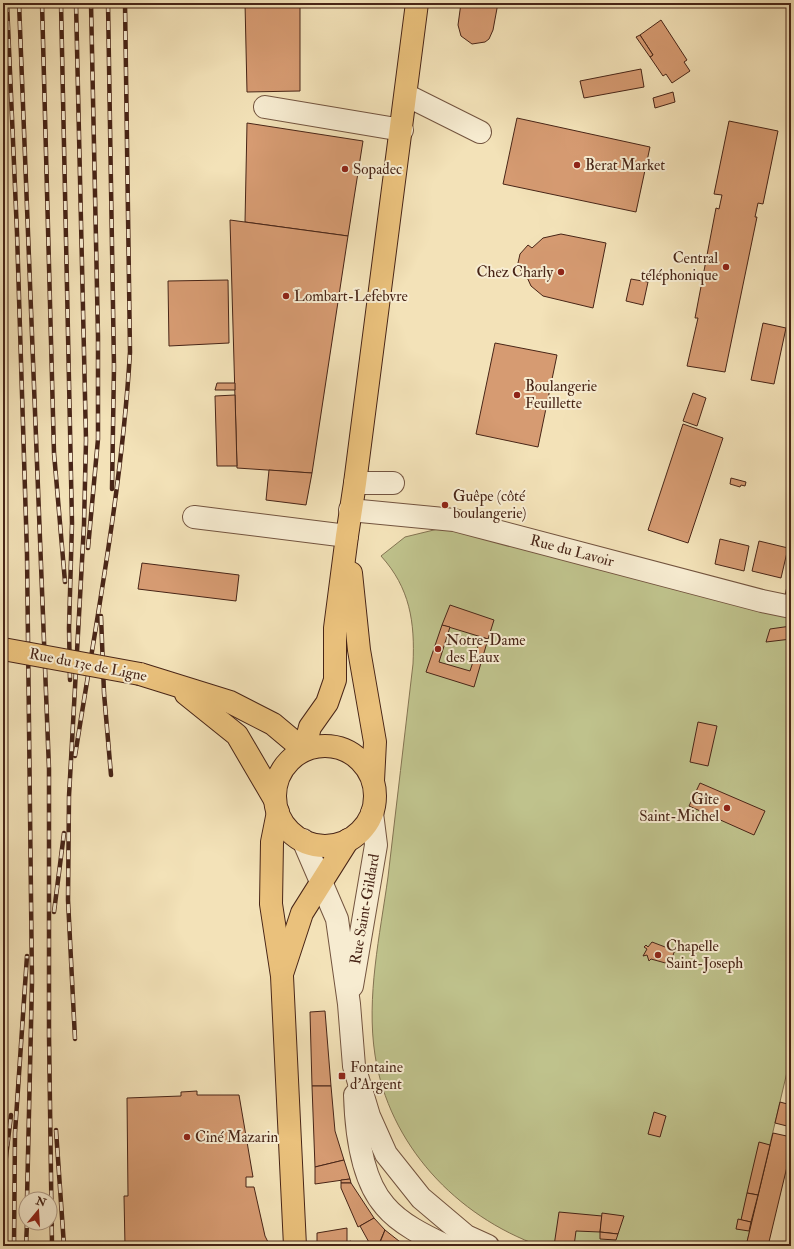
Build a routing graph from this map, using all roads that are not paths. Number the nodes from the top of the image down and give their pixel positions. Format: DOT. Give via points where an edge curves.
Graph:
graph roads {
  1 [pos="417,3"];
  2 [pos="406,95"];
  3 [pos="265,107"];
  4 [pos="402,130"];
  5 [pos="480,132"];
  6 [pos="355,483"];
  7 [pos="393,483"];
  8 [pos="350,510"];
  9 [pos="194,517"];
  10 [pos="346,536"];
  11 [pos="791,607"];
  12 [pos="3,649"];
  13 [pos="173,683"];
  14 [pos="304,750"];
  15 [pos="373,781"];
  16 [pos="277,806"];
  17 [pos="372,813"];
  18 [pos="303,840"];
  19 [pos="348,840"];
  20 [pos="320,882"];
  21 [pos="282,976"];
  22 [pos="349,1004"];
  23 [pos="354,1066"];
  24 [pos="295,1246"];
  25 [pos="446,1246"];
  26 [pos="488,1246"];
  1 -- 2 [label="main road"];
  2 -- 4 [label="main road"];
  2 -- 5 [label="street"];
  3 -- 4 [label="street"];
  4 -- 6 [label="main road"];
  6 -- 7 [label="street"];
  6 -- 8 [label="main road"];
  8 -- 10 [label="main road"];
  8 -- 11 [label="street, Rue du Lavoir" via="454,520"];
  9 -- 10 [label="street"];
  10 -- 14 [label="main road" via="335,628 335,680 327,703 310,726"];
  10 -- 15 [label="main road" via="359,650 375,742"];
  12 -- 13 [label="main road, Rue du 13e de Ligne, bridge" via="140,674"];
  13 -- 14 [label="main road, Rue du 13e de Ligne" via="230,702 273,724"];
  13 -- 16 [label="main road, Rue du 13e de Ligne" via="237,736"];
  14 -- 15 [label="main road" via="332,746 346,750 367,768"];
  14 -- 16 [label="main road" via="291,759 282,771 276,785"];
  15 -- 17 [label="main road" via="375,803"];
  16 -- 18 [label="main road" via="284,823 292,833"];
  16 -- 21 [label="main road" via="272,842 271,904"];
  17 -- 19 [label="main road" via="358,833"];
  17 -- 22 [label="street, Rue Saint-Gildard" via="376,846"];
  18 -- 19 [label="main road" via="318,845 333,845"];
  18 -- 20 [label="street, Rue Saint-Gildard"];
  19 -- 20 [label="main road"];
  20 -- 21 [label="main road" via="302,913"];
  20 -- 22 [label="street, Rue Saint-Gildard" via="337,919"];
  21 -- 24 [label="main road"];
  22 -- 23 [label="street, Rue Saint-Gildard"];
  23 -- 25 [label="street" via="356,1124 366,1174 384,1206 416,1231"];
  23 -- 26 [label="street, Rue Saint-Gildard" via="369,1116 386,1154 422,1198 466,1236"];
}
